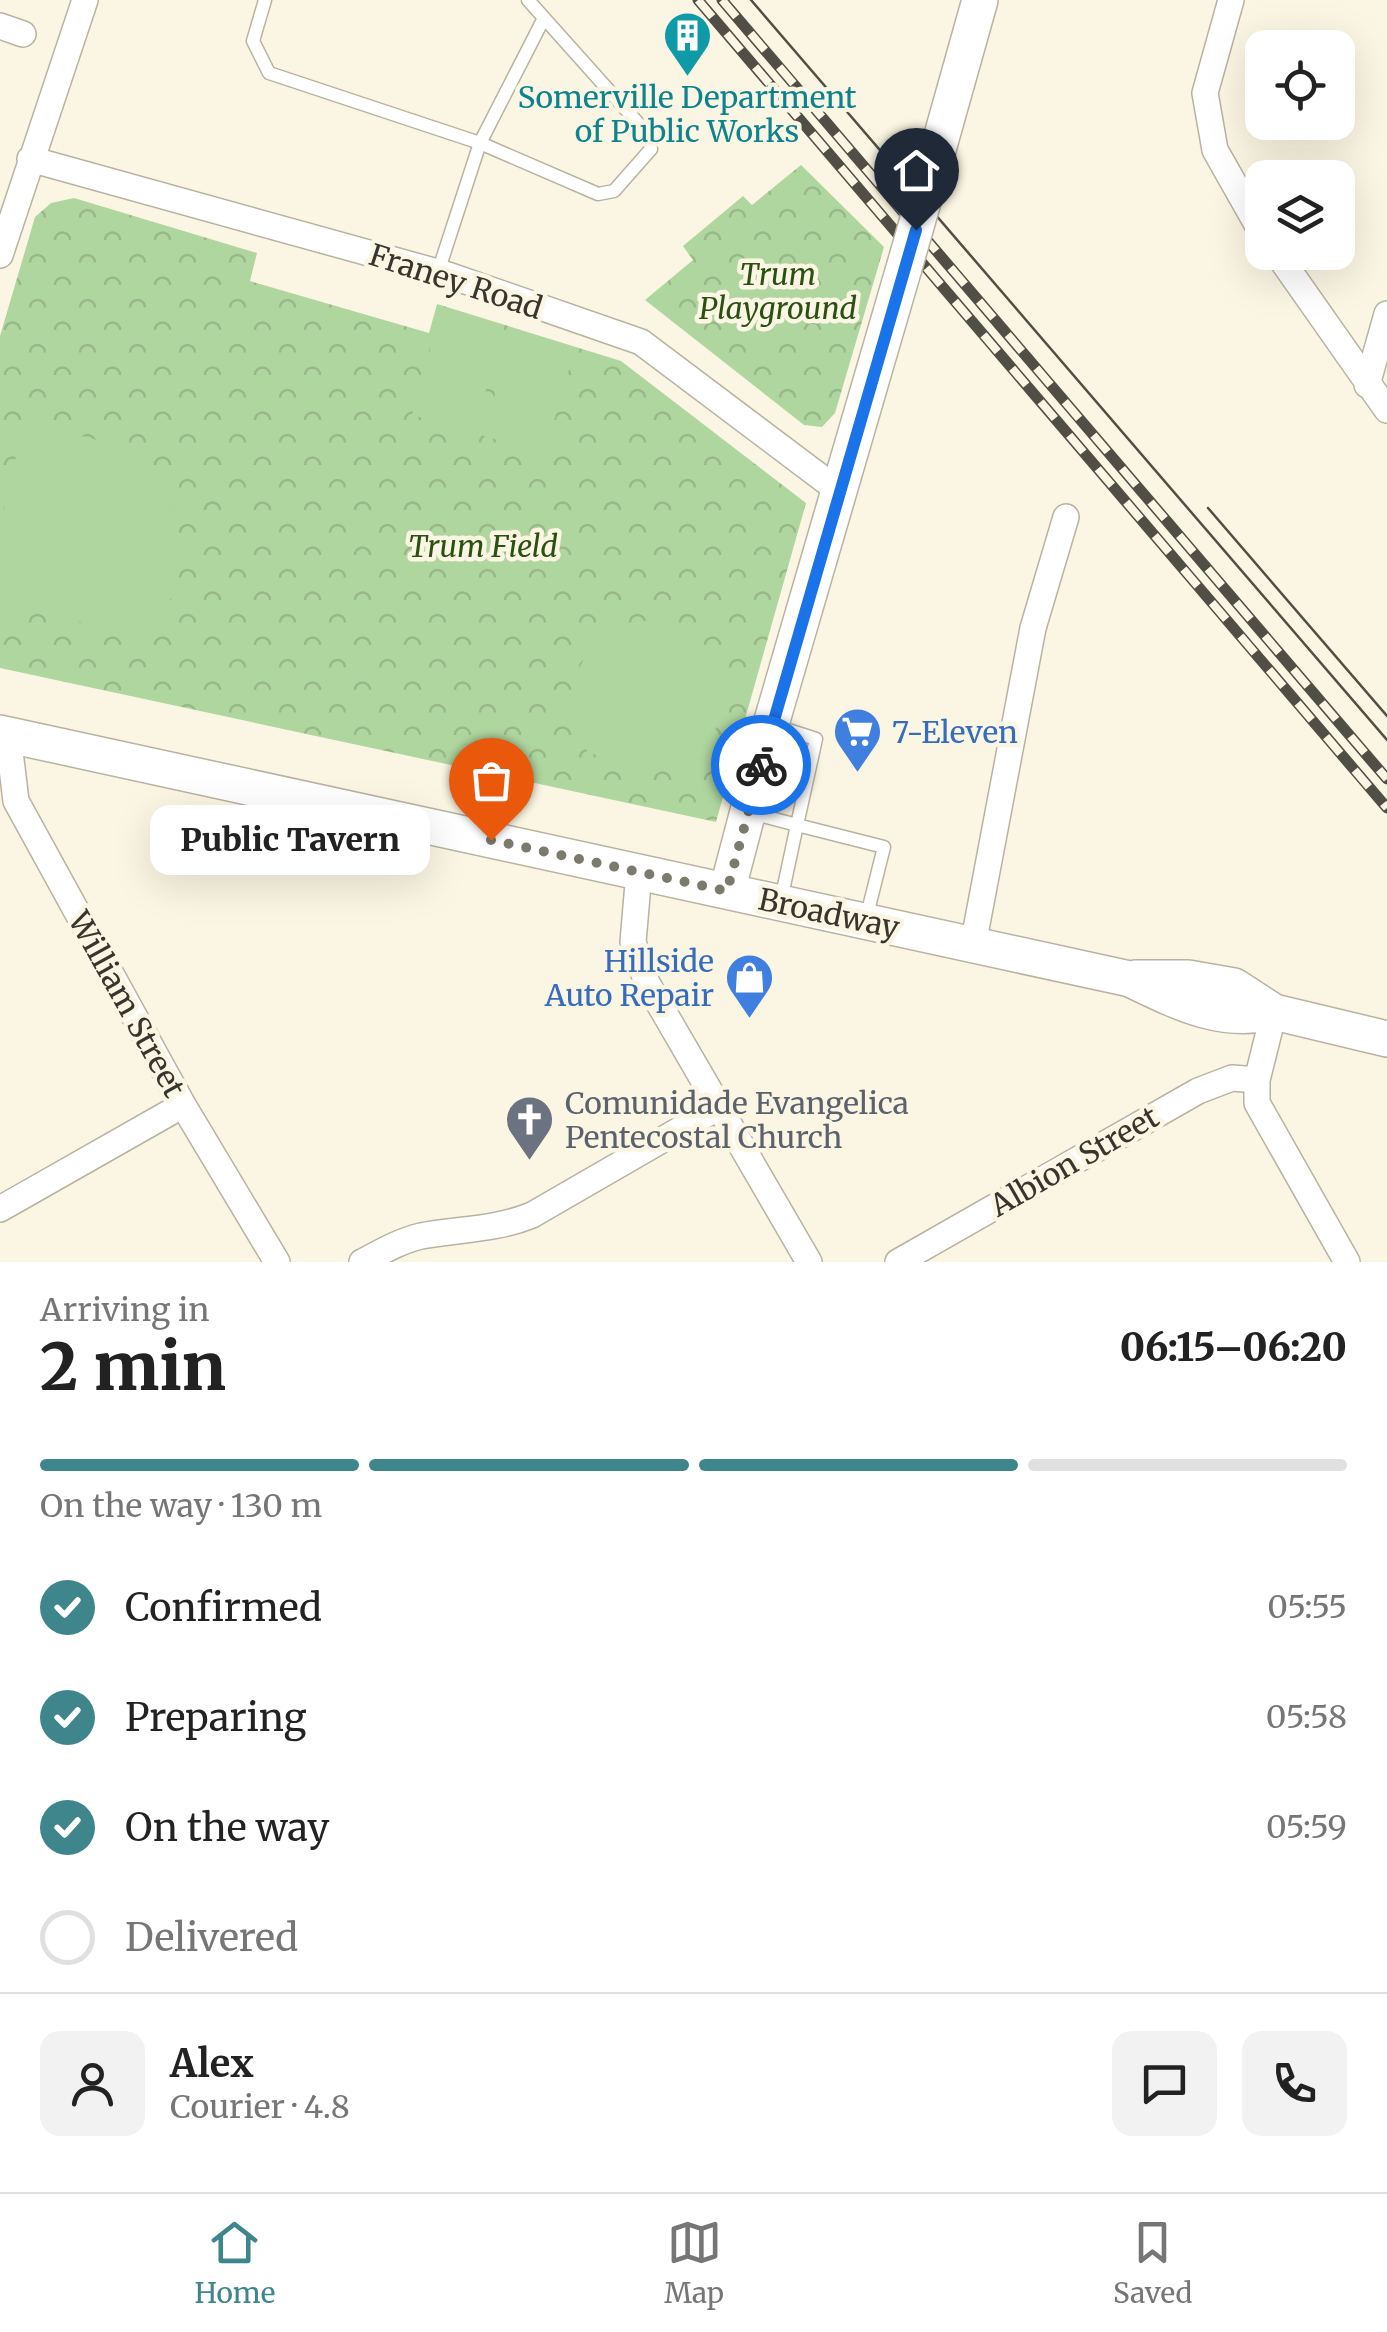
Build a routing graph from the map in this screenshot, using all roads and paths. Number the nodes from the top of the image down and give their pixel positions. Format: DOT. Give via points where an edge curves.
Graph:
graph roads {
  1 [pos="84,0"];
  2 [pos="265,0"];
  3 [pos="528,0"];
  4 [pos="980,0"];
  5 [pos="1231,0"];
  6 [pos="544,18"];
  7 [pos="480,143"];
  8 [pos="30,159"];
  9 [pos="1245,203"];
  10 [pos="0,255"];
  11 [pos="1288,270"];
  12 [pos="438,272"];
  13 [pos="1387,314"];
  14 [pos="1367,385"];
  15 [pos="1387,410"];
  16 [pos="838,491"];
  17 [pos="1066,517"];
  18 [pos="771,724"];
  19 [pos="4,734"];
  20 [pos="749,812"];
  21 [pos="798,825"];
  22 [pos="639,872"];
  23 [pos="727,891"];
  24 [pos="781,902"];
  25 [pos="866,922"];
  26 [pos="972,944"];
  27 [pos="1274,1012"];
  28 [pos="1387,1039"];
  29 [pos="1256,1080"];
  30 [pos="183,1105"];
  31 [pos="719,1107"];
  32 [pos="0,1209"];
  33 [pos="275,1261"];
  34 [pos="362,1262"];
  35 [pos="808,1262"];
  36 [pos="898,1262"];
  37 [pos="1347,1262"];
  1 -- 8 [label="street"];
  2 -- 7 [label="lane" via="253,41 269,73"];
  3 -- 6 [label="lane"];
  4 -- 16 [label="main road, bridge"];
  5 -- 9 [label="street" via="1205,93 1215,150"];
  6 -- 7 [label="lane"];
  6 -- 7 [label="lane" via="646,132 651,149 614,191 598,194"];
  7 -- 12 [label="lane"];
  8 -- 10 [label="street"];
  8 -- 12 [label="street, Franey Road"];
  11 -- 14 [label="street"];
  12 -- 16 [label="street, Franey Road" via="641,342"];
  13 -- 14 [label="street"];
  14 -- 15 [label="street"];
  16 -- 18 [label="main road"];
  17 -- 26 [label="street" via="1034,628"];
  18 -- 20 [label="main road"];
  18 -- 21 [label="lane" via="816,739"];
  19 -- 22 [label="main road, Broadway"];
  19 -- 30 [label="street, William Street" via="16,800"];
  20 -- 21 [label="lane"];
  20 -- 23 [label="main road"];
  21 -- 24 [label="lane"];
  21 -- 25 [label="lane" via="884,847"];
  22 -- 23 [label="main road, Broadway"];
  22 -- 31 [label="street" via="633,942 648,984"];
  23 -- 24 [label="main road, Broadway"];
  24 -- 25 [label="main road, Broadway"];
  25 -- 26 [label="main road, Broadway"];
  26 -- 27 [label="main road, Broadway" via="1130,978 1234,986"];
  27 -- 28 [label="main road, Broadway"];
  27 -- 29 [label="street"];
  29 -- 36 [label="street, Albion Street" via="1232,1078 1198,1091"];
  29 -- 37 [label="street" via="1260,1110"];
  30 -- 32 [label="street"];
  30 -- 33 [label="street, William Street"];
  31 -- 34 [label="street" via="532,1215 420,1236"];
  31 -- 35 [label="street"];
}
